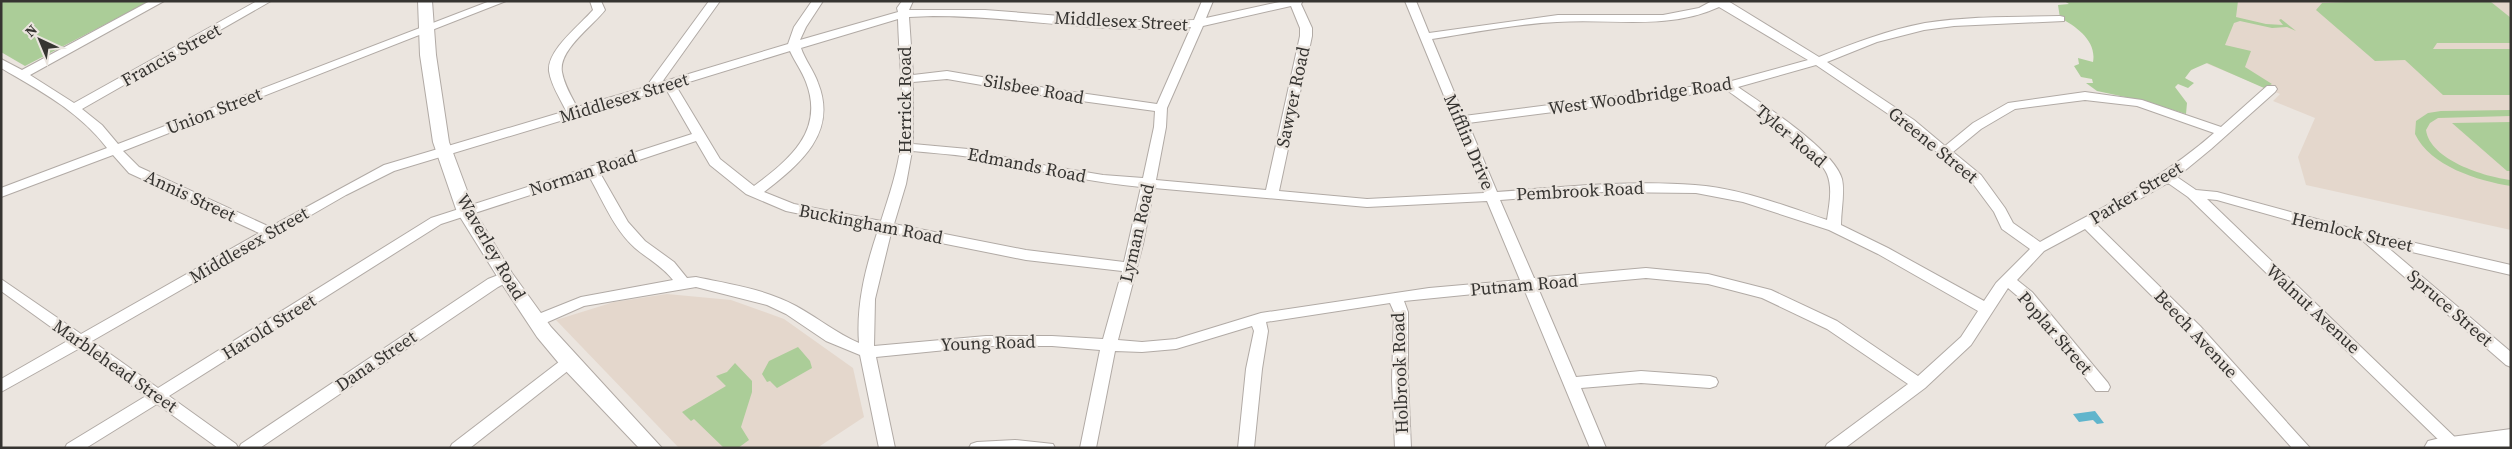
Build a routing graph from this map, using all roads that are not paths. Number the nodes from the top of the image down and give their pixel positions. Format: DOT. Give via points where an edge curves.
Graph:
graph roads {
  1 [pos="159,1"];
  2 [pos="266,1"];
  3 [pos="425,1"];
  4 [pos="501,1"];
  5 [pos="595,1"];
  6 [pos="716,1"];
  7 [pos="818,1"];
  8 [pos="1208,1"];
  9 [pos="1410,1"];
  10 [pos="1296,2"];
  11 [pos="1720,2"];
  12 [pos="906,8"];
  13 [pos="2060,18"];
  14 [pos="1199,24"];
  15 [pos="427,30"];
  16 [pos="1425,37"];
  17 [pos="794,46"];
  18 [pos="1819,61"];
  19 [pos="1,63"];
  20 [pos="21,74"];
  21 [pos="906,79"];
  22 [pos="669,84"];
  23 [pos="1729,86"];
  24 [pos="650,90"];
  25 [pos="2271,90"];
  26 [pos="74,108"];
  27 [pos="1161,108"];
  28 [pos="574,113"];
  29 [pos="1460,120"];
  30 [pos="2221,131"];
  31 [pos="700,136"];
  32 [pos="907,146"];
  33 [pos="117,148"];
  34 [pos="443,152"];
  35 [pos="1946,152"];
  36 [pos="592,170"];
  37 [pos="2168,177"];
  38 [pos="1148,183"];
  39 [pos="755,192"];
  40 [pos="1,193"];
  41 [pos="1272,194"];
  42 [pos="2193,194"];
  43 [pos="1492,195"];
  44 [pos="466,212"];
  45 [pos="2087,222"];
  46 [pos="885,227"];
  47 [pos="1834,227"];
  48 [pos="270,232"];
  49 [pos="2367,237"];
  50 [pos="2039,248"];
  51 [pos="1130,267"];
  52 [pos="2511,270"];
  53 [pos="506,277"];
  54 [pos="2008,280"];
  55 [pos="1,284"];
  56 [pos="684,284"];
  57 [pos="1530,285"];
  58 [pos="1395,298"];
  59 [pos="1987,309"];
  60 [pos="1258,320"];
  61 [pos="536,321"];
  62 [pos="80,341"];
  63 [pos="1109,345"];
  64 [pos="867,352"];
  65 [pos="2511,360"];
  66 [pos="569,362"];
  67 [pos="1571,382"];
  68 [pos="1710,382"];
  69 [pos="1919,384"];
  70 [pos="1,386"];
  71 [pos="2102,387"];
  72 [pos="158,395"];
  73 [pos="2511,438"];
  74 [pos="2445,446"];
  75 [pos="73,448"];
  76 [pos="230,448"];
  77 [pos="247,448"];
  78 [pos="458,448"];
  79 [pos="652,448"];
  80 [pos="887,448"];
  81 [pos="977,448"];
  82 [pos="1047,448"];
  83 [pos="1088,448"];
  84 [pos="1246,448"];
  85 [pos="1403,448"];
  86 [pos="1598,448"];
  87 [pos="1833,448"];
  88 [pos="2302,448"];
  1 -- 20 [label="street"];
  2 -- 26 [label="street, Francis Street"];
  3 -- 15 [label="street, Waverley Road"];
  4 -- 15 [label="street, Union Street"];
  5 -- 28 [label="street" via="599,10 561,52 555,64 559,82"];
  6 -- 24 [label="street"];
  7 -- 17 [label="street" via="797,33"];
  8 -- 14 [label="street, Lyman Road"];
  9 -- 16 [label="street, Mifflin Drive"];
  10 -- 14 [label="street, Middlesex Street"];
  10 -- 41 [label="street, Sawyer Road" via="1306,36"];
  11 -- 16 [label="street" via="1694,14 1663,18 1559,18"];
  11 -- 18 [label="street, Greene Street"];
  12 -- 14 [label="street, Middlesex Street" via="1137,25"];
  12 -- 17 [label="street, Middlesex Street"];
  12 -- 21 [label="street, Herrick Road"];
  13 -- 18 [label="street, West Woodbridge Road" via="1924,27 1873,40"];
  14 -- 27 [label="street, Lyman Road"];
  15 -- 33 [label="street, Union Street"];
  15 -- 34 [label="street, Waverley Road" via="433,98"];
  16 -- 29 [label="street, Mifflin Drive"];
  17 -- 22 [label="street, Middlesex Street"];
  17 -- 39 [label="street" via="817,95 819,110 814,134 798,155"];
  18 -- 23 [label="street, West Woodbridge Road"];
  18 -- 35 [label="street, Greene Street"];
  19 -- 20 [label="street"];
  20 -- 26 [label="street"];
  21 -- 27 [label="street, Silsbee Road" via="948,75"];
  21 -- 32 [label="street, Herrick Road"];
  22 -- 24 [label="street, Middlesex Street"];
  22 -- 31 [label="street, Buckingham Road"];
  23 -- 29 [label="street, West Woodbridge Road"];
  23 -- 47 [label="street, Tyler Road" via="1798,138 1833,171 1836,182"];
  24 -- 28 [label="street, Middlesex Street"];
  25 -- 30 [label="street, Parker Street"];
  26 -- 33 [label="street"];
  27 -- 38 [label="street, Lyman Road"];
  28 -- 34 [label="street, Middlesex Street"];
  29 -- 43 [label="street, Mifflin Drive"];
  30 -- 35 [label="street" via="2143,104 2085,96 2012,106 1977,126"];
  30 -- 37 [label="street, Parker Street"];
  31 -- 36 [label="street, Norman Road"];
  31 -- 39 [label="street, Buckingham Road" via="715,162"];
  32 -- 38 [label="street, Edmands Road" via="968,153 1066,174"];
  32 -- 46 [label="street, Herrick Road"];
  33 -- 40 [label="street, Union Street"];
  33 -- 48 [label="street, Annis Street" via="127,164 144,176"];
  34 -- 44 [label="street, Waverley Road"];
  34 -- 48 [label="street, Middlesex Street" via="393,166 364,179"];
  35 -- 50 [label="street, Greene Street" via="1976,178 2007,226"];
  36 -- 44 [label="street, Norman Road"];
  36 -- 56 [label="street" via="623,225 640,244 668,265"];
  37 -- 42 [label="street, Walnut Avenue"];
  37 -- 45 [label="street, Parker Street"];
  38 -- 41 [label="street, Pembrook Road"];
  38 -- 51 [label="street, Lyman Road"];
  39 -- 46 [label="street, Buckingham Road" via="800,210"];
  41 -- 43 [label="street, Pembrook Road" via="1367,203"];
  42 -- 49 [label="street, Hemlock Street" via="2217,196"];
  42 -- 74 [label="street, Walnut Avenue"];
  43 -- 47 [label="street, Pembrook Road" via="1603,188 1696,190 1745,198"];
  43 -- 57 [label="street, Mifflin Drive"];
  44 -- 53 [label="street, Waverley Road"];
  44 -- 72 [label="street, Harold Street" via="436,221"];
  45 -- 50 [label="street, Parker Street"];
  45 -- 88 [label="street, Beech Avenue" via="2195,330"];
  46 -- 51 [label="street, Buckingham Road" via="1026,255"];
  46 -- 64 [label="street, Herrick Road" via="869,281"];
  47 -- 59 [label="street, Pembrook Road"];
  48 -- 62 [label="street, Middlesex Street"];
  49 -- 52 [label="street, Hemlock Street"];
  49 -- 65 [label="street, Spruce Street"];
  50 -- 54 [label="street"];
  51 -- 63 [label="street, Lyman Road"];
  53 -- 61 [label="street, Waverley Road"];
  53 -- 77 [label="street, Dana Street"];
  54 -- 59 [label="street"];
  54 -- 71 [label="street, Poplar Street" via="2027,296"];
  55 -- 62 [label="street, Marblehead Street"];
  56 -- 61 [label="street" via="581,302"];
  56 -- 64 [label="street" via="696,282 772,302 791,310 831,337"];
  57 -- 58 [label="street, Putnam Road"];
  57 -- 67 [label="street, Mifflin Drive"];
  57 -- 69 [label="street, Putnam Road" via="1646,273 1729,283 1766,294 1832,325"];
  58 -- 60 [label="street, Putnam Road" via="1328,306"];
  58 -- 85 [label="street, Holbrook Road" via="1401,312"];
  59 -- 69 [label="street" via="1966,341"];
  60 -- 63 [label="street, Putnam Road" via="1176,344"];
  60 -- 84 [label="street" via="1261,331"];
  61 -- 66 [label="street, Waverley Road"];
  62 -- 70 [label="street, Middlesex Street"];
  62 -- 72 [label="street, Marblehead Street"];
  63 -- 64 [label="street, Young Road" via="986,341"];
  63 -- 83 [label="street, Lyman Road"];
  64 -- 80 [label="street, Herrick Road"];
  66 -- 78 [label="street"];
  66 -- 79 [label="street, Waverley Road"];
  67 -- 68 [label="street" via="1641,377"];
  67 -- 86 [label="street, Mifflin Drive"];
  69 -- 87 [label="street"];
  72 -- 75 [label="street, Harold Street"];
  72 -- 76 [label="street, Marblehead Street"];
  73 -- 74 [label="main road"];
  81 -- 82 [label="street"];
}
